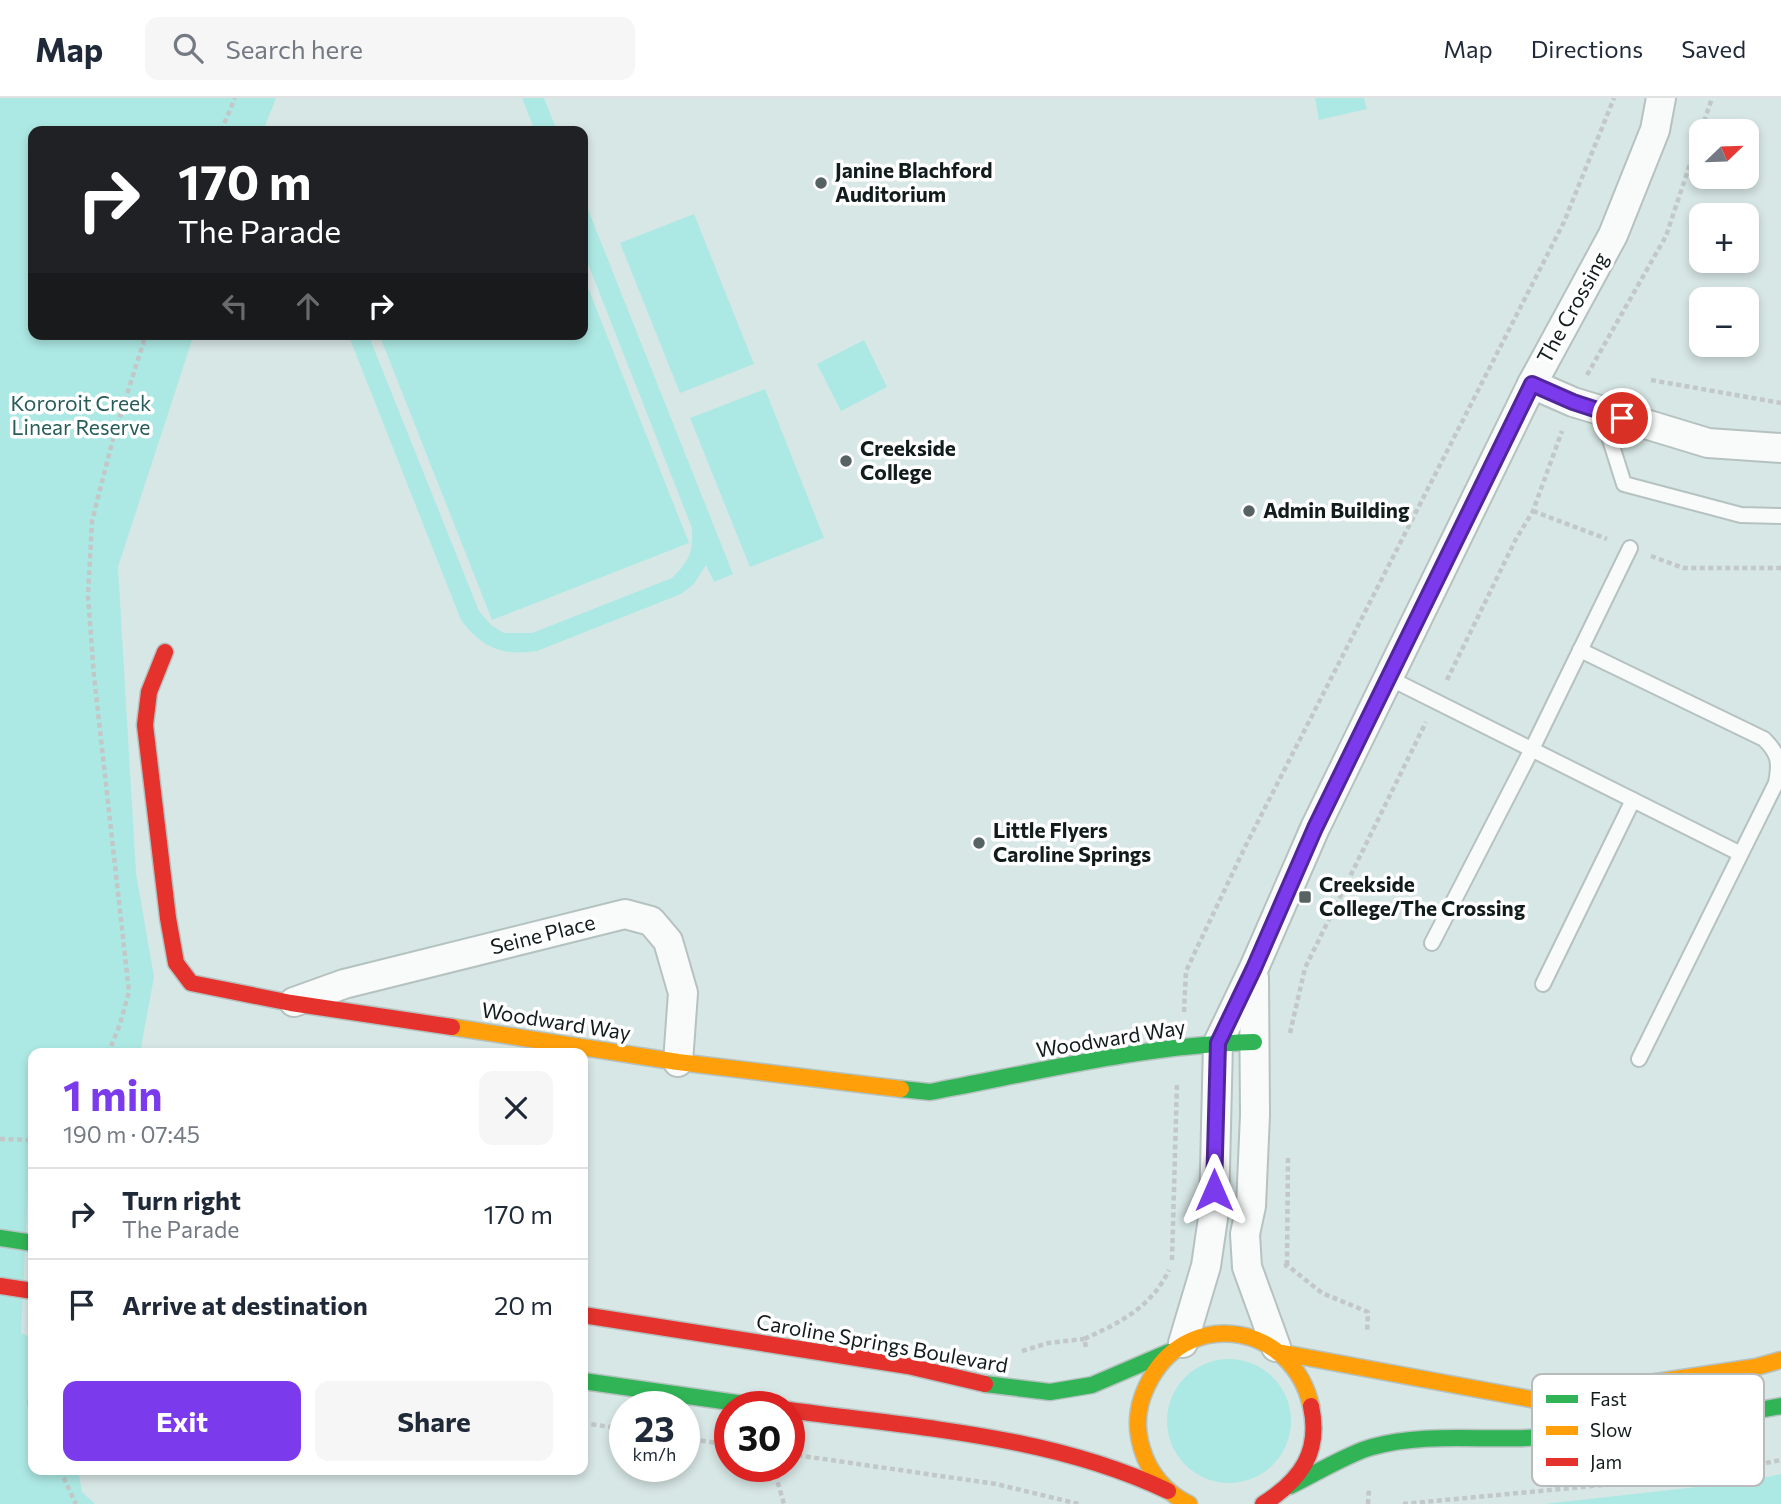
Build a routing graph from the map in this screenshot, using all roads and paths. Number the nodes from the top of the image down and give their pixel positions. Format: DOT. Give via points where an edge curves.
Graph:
graph roads {
  1 [pos="235,98"];
  2 [pos="1614,98"];
  3 [pos="1661,98"];
  4 [pos="1712,98"];
  5 [pos="223,126"];
  6 [pos="1651,380"];
  7 [pos="1532,384"];
  8 [pos="1573,402"];
  9 [pos="1781,403"];
  10 [pos="1601,411"];
  11 [pos="1781,448"];
  12 [pos="1781,516"];
  13 [pos="1630,548"];
  14 [pos="1580,650"];
  15 [pos="165,652"];
  16 [pos="1389,678"];
  17 [pos="1436,702"];
  18 [pos="1532,749"];
  19 [pos="1633,800"];
  20 [pos="1739,853"];
  21 [pos="1432,943"];
  22 [pos="1254,968"];
  23 [pos="1543,984"];
  24 [pos="291,1003"];
  25 [pos="1290,1035"];
  26 [pos="1254,1042"];
  27 [pos="1218,1043"];
  28 [pos="586,1048"];
  29 [pos="588,1048"];
  30 [pos="1181,1048"];
  31 [pos="1639,1059"];
  32 [pos="678,1062"];
  33 [pos="0,1139"];
  34 [pos="28,1140"];
  35 [pos="1288,1157"];
  36 [pos="0,1238"];
  37 [pos="28,1242"];
  38 [pos="1171,1264"];
  39 [pos="1287,1265"];
  40 [pos="0,1286"];
  41 [pos="28,1291"];
  42 [pos="588,1316"];
  43 [pos="1176,1348"];
  44 [pos="1280,1350"];
  45 [pos="1781,1360"];
  46 [pos="1708,1374"];
  47 [pos="588,1382"];
  48 [pos="1532,1398"];
  49 [pos="714,1400"];
  50 [pos="805,1412"];
  51 [pos="588,1424"];
  52 [pos="609,1427"];
  53 [pos="1532,1437"];
  54 [pos="805,1456"];
  55 [pos="62,1475"];
  56 [pos="778,1482"];
  57 [pos="1598,1486"];
  58 [pos="1277,1497"];
  59 [pos="1181,1500"];
  60 [pos="1448,1501"];
  61 [pos="76,1504"];
  62 [pos="784,1504"];
  63 [pos="1079,1504"];
  64 [pos="1403,1504"];
  1 -- 5 [label="path"];
  2 -- 30 [label="path" via="1564,222 1186,971"];
  3 -- 7 [label="street, The Crossing" via="1655,130 1613,235"];
  4 -- 8 [label="path" via="1666,236"];
  6 -- 9 [label="path"];
  7 -- 8 [label="street"];
  7 -- 16 [label="street, The Crossing"];
  8 -- 10 [label="street"];
  8 -- 17 [label="path" via="1533,511"];
  10 -- 11 [label="street" via="1709,443"];
  10 -- 12 [label="lane" via="1624,484 1741,515"];
  13 -- 14 [label="lane"];
  14 -- 18 [label="lane"];
  14 -- 20 [label="lane" via="1764,739 1773,748 1779,764 1776,783"];
  15 -- 24 [label="main road, Woodward Way" via="149,692 145,724 176,963 191,983"];
  16 -- 17 [label="lane"];
  16 -- 22 [label="street, The Crossing" via="1315,828"];
  17 -- 18 [label="lane"];
  17 -- 25 [label="path" via="1304,968"];
  18 -- 19 [label="lane"];
  18 -- 21 [label="lane"];
  19 -- 20 [label="lane"];
  19 -- 23 [label="lane"];
  20 -- 31 [label="lane"];
  22 -- 26 [label="street, The Crossing"];
  22 -- 27 [label="street, The Crossing"];
  24 -- 28 [label="main road, Woodward Way"];
  24 -- 32 [label="street, Seine Place" via="344,984 625,914 651,921 668,942 682,993"];
  26 -- 27 [label="main road, Woodward Way"];
  26 -- 44 [label="street, The Crossing" via="1247,1266"];
  27 -- 30 [label="main road, Woodward Way"];
  27 -- 43 [label="street, The Crossing" via="1214,1211 1206,1266"];
  29 -- 32 [label="main road, Woodward Way"];
  30 -- 32 [label="main road, Woodward Way" via="930,1092"];
  30 -- 38 [label="path"];
  33 -- 34 [label="path"];
  35 -- 39 [label="path"];
  36 -- 37 [label="main road"];
  40 -- 41 [label="main road"];
  42 -- 43 [label="main road, Caroline Springs Boulevard" via="908,1366 997,1387 1050,1392 1092,1385"];
  43 -- 44 [label="main road, Caroline Springs Boulevard" via="1205,1335 1230,1332"];
  43 -- 59 [label="main road" via="1149,1376 1138,1405 1137,1437 1148,1467"];
  44 -- 48 [label="main road"];
  44 -- 58 [label="main road" via="1303,1376 1314,1404 1315,1433 1307,1462"];
  45 -- 46 [label="main road"];
  47 -- 49 [label="main road"];
  50 -- 59 [label="main road" via="1022,1442 1130,1473"];
  51 -- 52 [label="path"];
  53 -- 58 [label="main road" via="1418,1438 1370,1447"];
  54 -- 63 [label="path" via="996,1485"];
  55 -- 61 [label="path"];
  56 -- 62 [label="path"];
  57 -- 60 [label="path"];
  60 -- 64 [label="path"];
}
